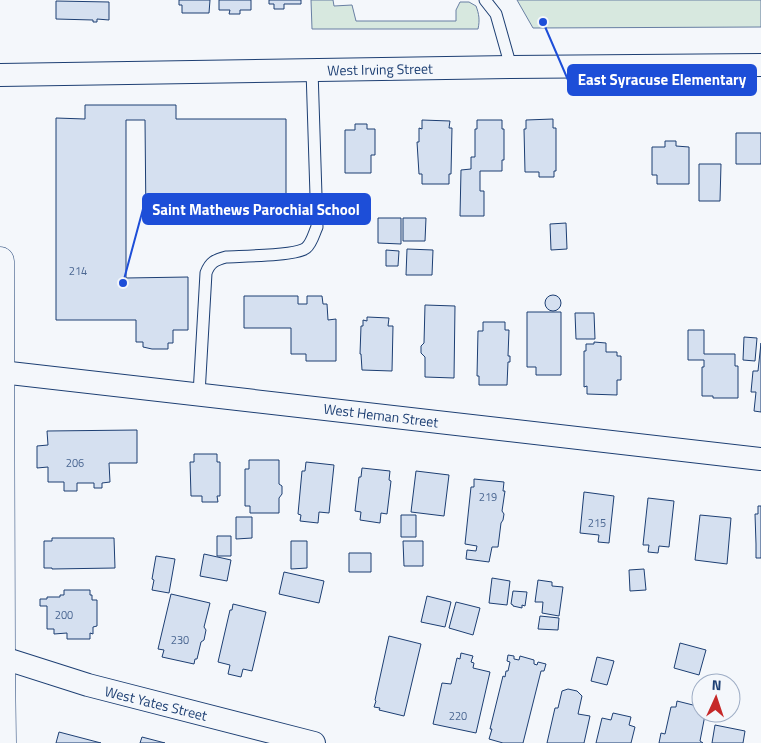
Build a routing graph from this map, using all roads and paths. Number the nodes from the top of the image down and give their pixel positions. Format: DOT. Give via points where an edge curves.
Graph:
graph roads {
  1 [pos="485,0"];
  2 [pos="761,65"];
  3 [pos="511,67"];
  4 [pos="312,70"];
  5 [pos="0,75"];
  6 [pos="0,261"];
  7 [pos="1,372"];
  8 [pos="199,394"];
  9 [pos="761,459"];
  10 [pos="0,658"];
  11 [pos="2,743"];
  12 [pos="314,743"];
  1 -- 3 [label="lane" via="496,14"];
  2 -- 3 [label="street, West Irving Street"];
  3 -- 4 [label="street, West Irving Street"];
  4 -- 5 [label="street, West Irving Street"];
  4 -- 8 [label="lane" via="317,227 306,248 295,252 226,257 210,264 206,273"];
  6 -- 7 [label="street"];
  7 -- 8 [label="street, West Heman Street"];
  7 -- 10 [label="street"];
  8 -- 9 [label="street, West Heman Street"];
  10 -- 11 [label="street"];
  10 -- 12 [label="street, West Yates Street" via="88,686"];
}
